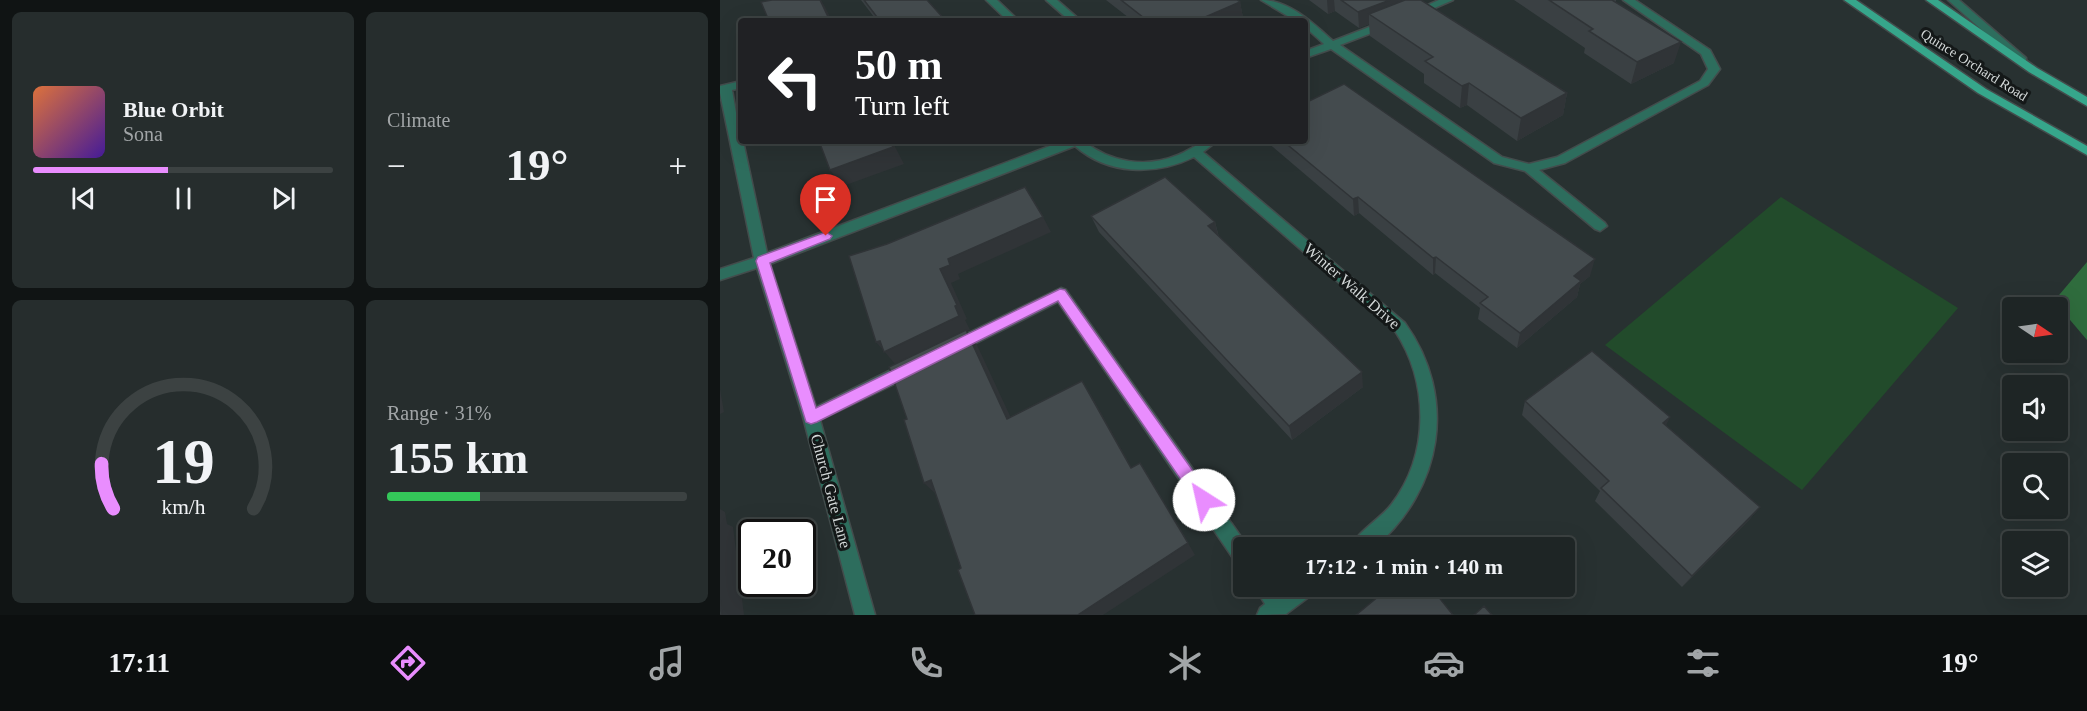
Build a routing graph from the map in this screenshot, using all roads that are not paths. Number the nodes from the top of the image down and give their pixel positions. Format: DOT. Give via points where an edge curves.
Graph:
graph roads {
  1 [pos="991,0"];
  2 [pos="1052,0"];
  3 [pos="1266,0"];
  4 [pos="1448,0"];
  5 [pos="1628,0"];
  6 [pos="1849,0"];
  7 [pos="1931,0"];
  8 [pos="1953,0"];
  9 [pos="1011,18"];
  10 [pos="1073,18"];
  11 [pos="1299,18"];
  12 [pos="1308,24"];
  13 [pos="1332,45"];
  14 [pos="1308,54"];
  15 [pos="2033,70"];
  16 [pos="729,88"];
  17 [pos="2087,102"];
  18 [pos="738,135"];
  19 [pos="740,144"];
  20 [pos="1068,144"];
  21 [pos="1079,144"];
  22 [pos="1207,144"];
  23 [pos="2087,151"];
  24 [pos="1195,152"];
  25 [pos="1529,168"];
  26 [pos="1600,226"];
  27 [pos="762,261"];
  28 [pos="720,275"];
  29 [pos="811,417"];
  30 [pos="1371,537"];
  31 [pos="1233,541"];
  32 [pos="1292,597"];
  33 [pos="1273,611"];
  34 [pos="865,615"];
  1 -- 9 [label="street"];
  2 -- 10 [label="street"];
  3 -- 11 [label="street"];
  4 -- 13 [label="street"];
  5 -- 25 [label="street" via="1707,52 1714,69 1704,83 1561,160"];
  6 -- 23 [label="main road, Quince Orchard Road" via="1982,91"];
  7 -- 15 [label="main road, Quince Orchard Road"];
  8 -- 15 [label="street"];
  12 -- 13 [label="street"];
  13 -- 14 [label="street"];
  13 -- 25 [label="street" via="1498,160"];
  15 -- 17 [label="main road, Quince Orchard Road"];
  16 -- 18 [label="street, Church Gate Lane"];
  19 -- 27 [label="street, Church Gate Lane"];
  20 -- 27 [label="street"];
  21 -- 24 [label="street" via="1102,160 1123,165 1165,164"];
  22 -- 24 [label="street"];
  24 -- 30 [label="street, Winter Walk Drive" via="1412,340 1426,378 1428,438 1407,498"];
  25 -- 26 [label="street"];
  27 -- 28 [label="street"];
  27 -- 29 [label="street, Church Gate Lane"];
  29 -- 31 [label="street" via="1060,294"];
  29 -- 34 [label="street, Church Gate Lane"];
  32 -- 33 [label="street"];
}
